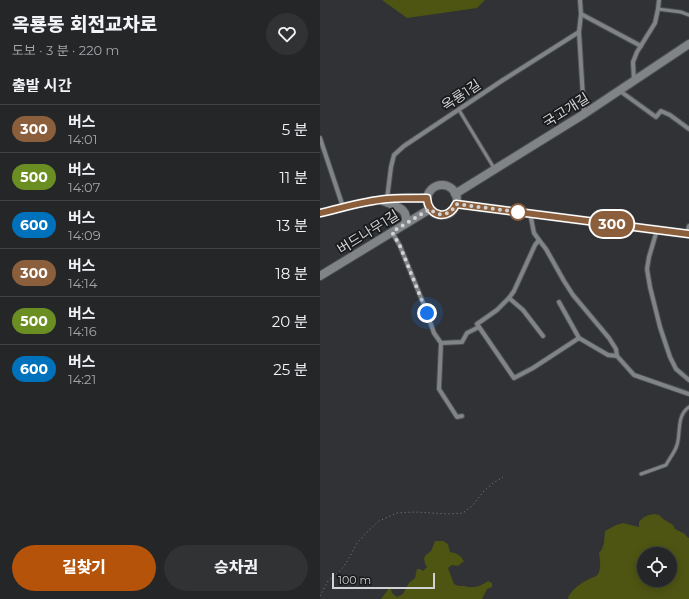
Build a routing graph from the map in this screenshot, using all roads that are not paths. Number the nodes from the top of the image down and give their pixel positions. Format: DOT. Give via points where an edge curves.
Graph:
graph roads {
  1 [pos="580,0"];
  2 [pos="659,0"];
  3 [pos="658,9"];
  4 [pos="581,14"];
  5 [pos="689,15"];
  6 [pos="579,32"];
  7 [pos="689,44"];
  8 [pos="641,46"];
  9 [pos="634,81"];
  10 [pos="620,90"];
  11 [pos="459,110"];
  12 [pos="584,114"];
  13 [pos="689,129"];
  14 [pos="320,138"];
  15 [pos="495,169"];
  16 [pos="455,194"];
  17 [pos="427,198"];
  18 [pos="383,199"];
  19 [pos="456,204"];
  20 [pos="343,207"];
  21 [pos="430,209"];
  22 [pos="320,213"];
  23 [pos="530,213"];
  24 [pos="405,224"];
  25 [pos="658,230"];
  26 [pos="688,231"];
  27 [pos="392,232"];
  28 [pos="539,240"];
  29 [pos="320,276"];
  30 [pos="509,298"];
  31 [pos="559,302"];
  32 [pos="479,327"];
  33 [pos="543,336"];
  34 [pos="579,338"];
  35 [pos="441,343"];
  36 [pos="617,356"];
  37 [pos="689,380"];
  38 [pos="689,394"];
  39 [pos="689,407"];
  40 [pos="462,416"];
  41 [pos="641,474"];
  1 -- 4 [label="street"];
  2 -- 3 [label="street"];
  3 -- 5 [label="lane"];
  3 -- 8 [label="street" via="655,23"];
  4 -- 6 [label="street"];
  4 -- 8 [label="street"];
  6 -- 11 [label="street, 옥룡1길"];
  6 -- 12 [label="street"];
  7 -- 9 [label="street, 국고개길"];
  8 -- 9 [label="street" via="633,62"];
  9 -- 10 [label="street, 국고개길"];
  10 -- 12 [label="street, 국고개길"];
  10 -- 13 [label="street" via="656,117 661,111"];
  11 -- 15 [label="lane"];
  11 -- 18 [label="street, 옥룡1길" via="394,155"];
  12 -- 15 [label="street, 국고개길"];
  14 -- 20 [label="street"];
  15 -- 16 [label="street, 국고개길"];
  16 -- 17 [label="street" via="449,187 440,185 431,190"];
  16 -- 19 [label="street"];
  17 -- 18 [label="street"];
  17 -- 21 [label="street"];
  18 -- 20 [label="street"];
  18 -- 24 [label="street" via="406,213"];
  19 -- 21 [label="street" via="451,211 442,215"];
  19 -- 23 [label="street"];
  20 -- 22 [label="street"];
  21 -- 24 [label="street, 버드나무1길"];
  23 -- 25 [label="street"];
  23 -- 28 [label="street" via="534,232"];
  24 -- 27 [label="street, 버드나무1길"];
  25 -- 26 [label="street"];
  25 -- 37 [label="street" via="647,269 650,287 670,357 676,369"];
  27 -- 29 [label="street, 버드나무1길"];
  27 -- 35 [label="street" via="400,246 434,333"];
  28 -- 30 [label="street"];
  28 -- 36 [label="street" via="573,295 610,338"];
  30 -- 32 [label="street" via="477,324"];
  30 -- 33 [label="street" via="523,310"];
  31 -- 34 [label="street"];
  32 -- 34 [label="street" via="514,378"];
  32 -- 35 [label="street" via="467,333 462,342"];
  34 -- 36 [label="street" via="608,354"];
  35 -- 40 [label="street" via="439,389 457,417"];
  36 -- 38 [label="street" via="634,375"];
  39 -- 41 [label="lane" via="680,421 677,446 666,465"];
}
